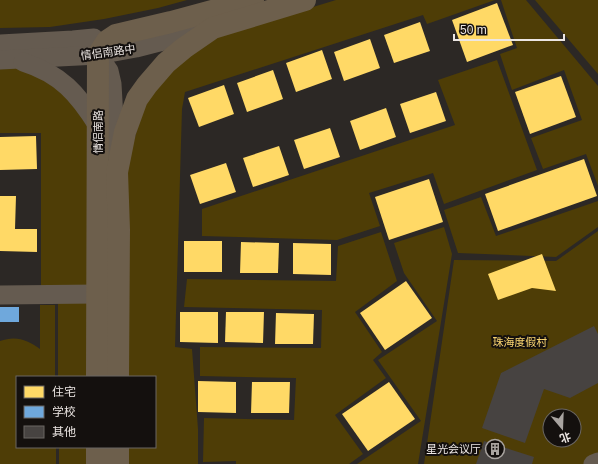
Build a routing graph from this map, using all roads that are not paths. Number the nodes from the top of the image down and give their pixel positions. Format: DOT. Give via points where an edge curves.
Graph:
graph roads {
  1 [pos="252,0"];
  2 [pos="305,0"];
  3 [pos="213,28"];
  4 [pos="116,35"];
  5 [pos="82,40"];
  6 [pos="0,44"];
  7 [pos="98,55"];
  8 [pos="7,60"];
  9 [pos="98,126"];
  10 [pos="116,172"];
  11 [pos="0,294"];
  12 [pos="98,294"];
  13 [pos="97,376"];
  14 [pos="118,376"];
  15 [pos="97,448"];
  16 [pos="118,448"];
  17 [pos="598,462"];
  18 [pos="97,464"];
  19 [pos="118,464"];
  20 [pos="593,464"];
  1 -- 4 [label="highway"];
  2 -- 3 [label="highway, 情侣南路"];
  3 -- 7 [label="street, 情侣南路中"];
  3 -- 10 [label="highway, 情侣南路" via="166,63 137,99 125,132"];
  4 -- 5 [label="street, 情侣南路中"];
  4 -- 7 [label="highway" via="107,41"];
  5 -- 6 [label="street, 情侣南路中"];
  5 -- 7 [label="street"];
  7 -- 8 [label="street, 情侣南路中"];
  7 -- 9 [label="highway, 情侣南路"];
  7 -- 10 [label="street" via="109,71 112,84"];
  8 -- 9 [label="street" via="41,68 68,86"];
  9 -- 12 [label="highway, 情侣南路"];
  10 -- 14 [label="highway, 情侣南路" via="119,230"];
  11 -- 12 [label="street"];
  12 -- 13 [label="highway, 情侣南路"];
  15 -- 18 [label="highway"];
  16 -- 19 [label="highway"];
  17 -- 20 [label="street"];
}
